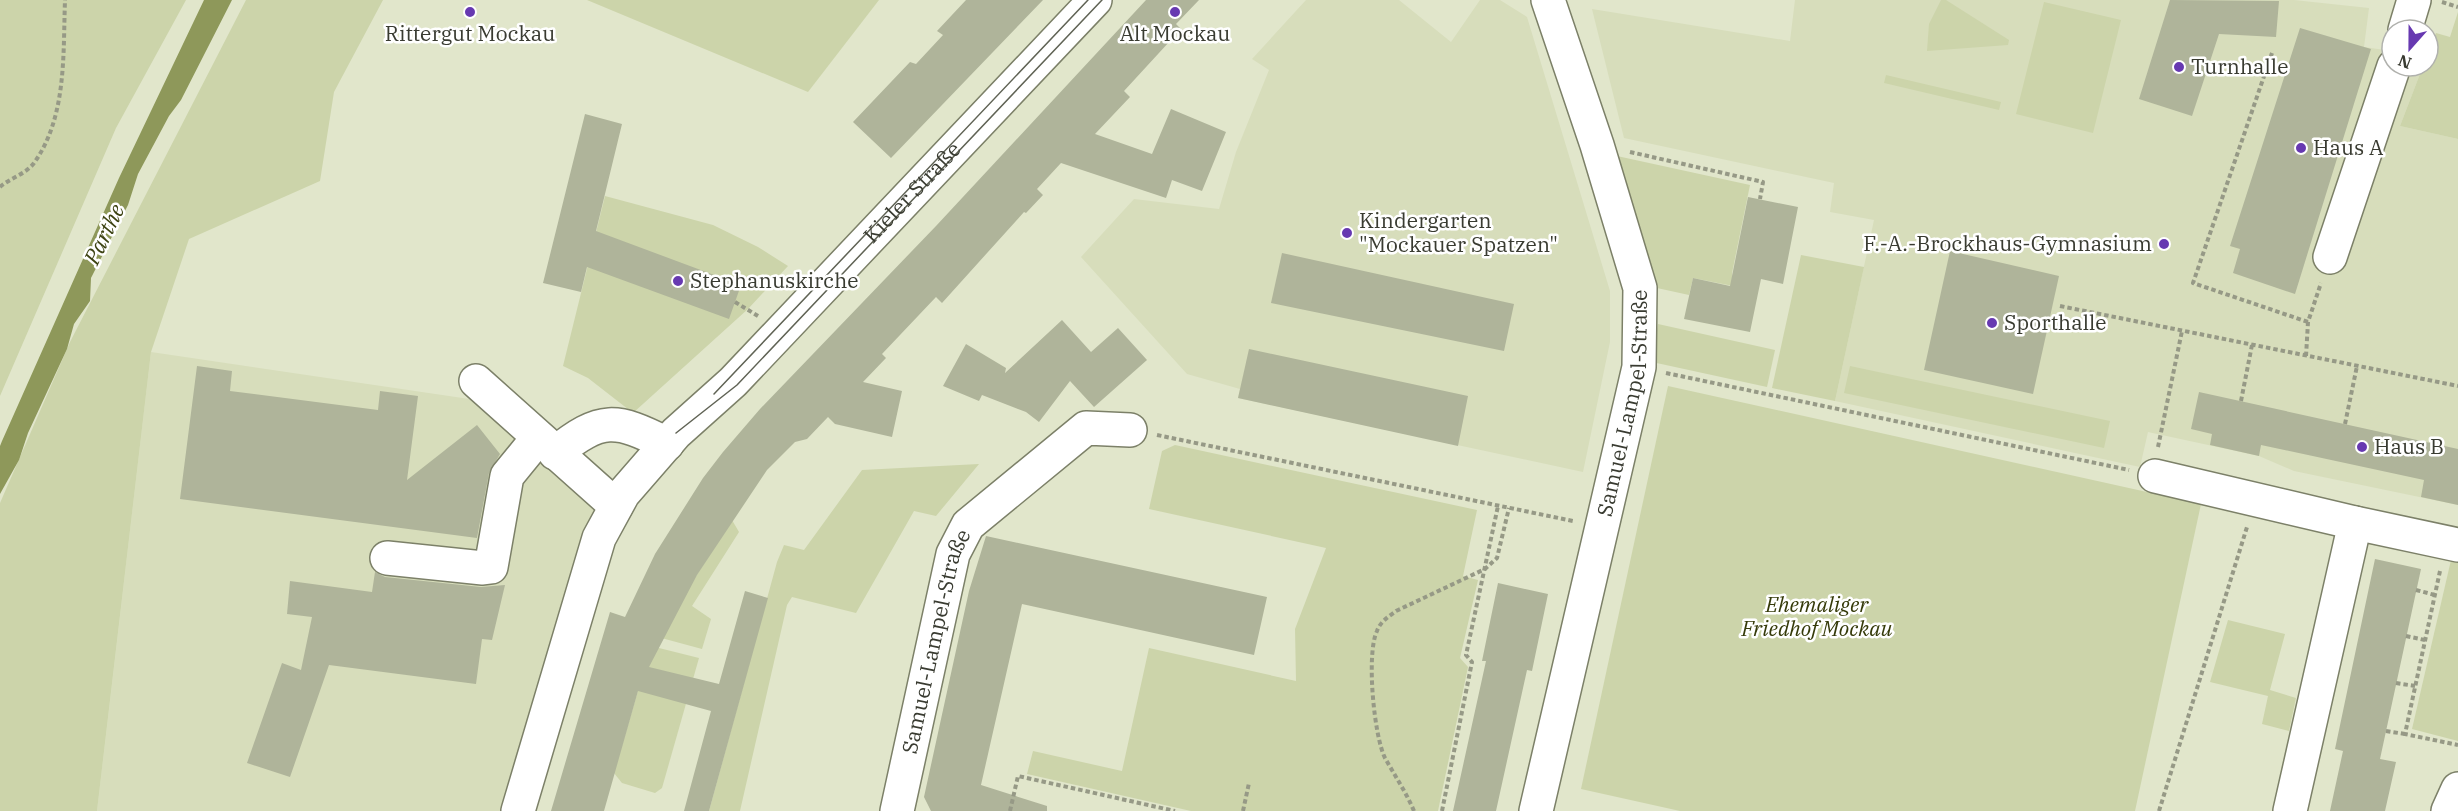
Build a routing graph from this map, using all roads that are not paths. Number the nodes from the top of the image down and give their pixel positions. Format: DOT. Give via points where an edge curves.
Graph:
graph roads {
  1 [pos="1095,0"];
  2 [pos="1548,0"];
  3 [pos="2414,0"];
  4 [pos="2409,18"];
  5 [pos="2390,78"];
  6 [pos="2330,256"];
  7 [pos="476,381"];
  8 [pos="1130,430"];
  9 [pos="672,438"];
  10 [pos="546,445"];
  11 [pos="2155,476"];
  12 [pos="616,506"];
  13 [pos="2355,523"];
  14 [pos="2449,557"];
  15 [pos="387,558"];
  16 [pos="2458,789"];
  17 [pos="518,811"];
  18 [pos="897,811"];
  19 [pos="1536,811"];
  20 [pos="2290,811"];
  21 [pos="2448,811"];
  1 -- 9 [label="street, Kieler Straße" via="733,382"];
  2 -- 19 [label="street, Samuel-Lampel-Straße" via="1640,288 1639,367"];
  3 -- 4 [label="street"];
  5 -- 6 [label="street"];
  7 -- 10 [label="street"];
  8 -- 18 [label="street, Samuel-Lampel-Straße" via="1086,428 968,525 953,554"];
  9 -- 10 [label="street" via="606,424"];
  9 -- 12 [label="street, Kieler Straße"];
  10 -- 12 [label="street"];
  10 -- 15 [label="street" via="507,476 491,567"];
  11 -- 13 [label="street"];
  12 -- 17 [label="street, Kieler Straße" via="599,538"];
  13 -- 14 [label="street"];
  13 -- 20 [label="street"];
  16 -- 21 [label="street"];
}
